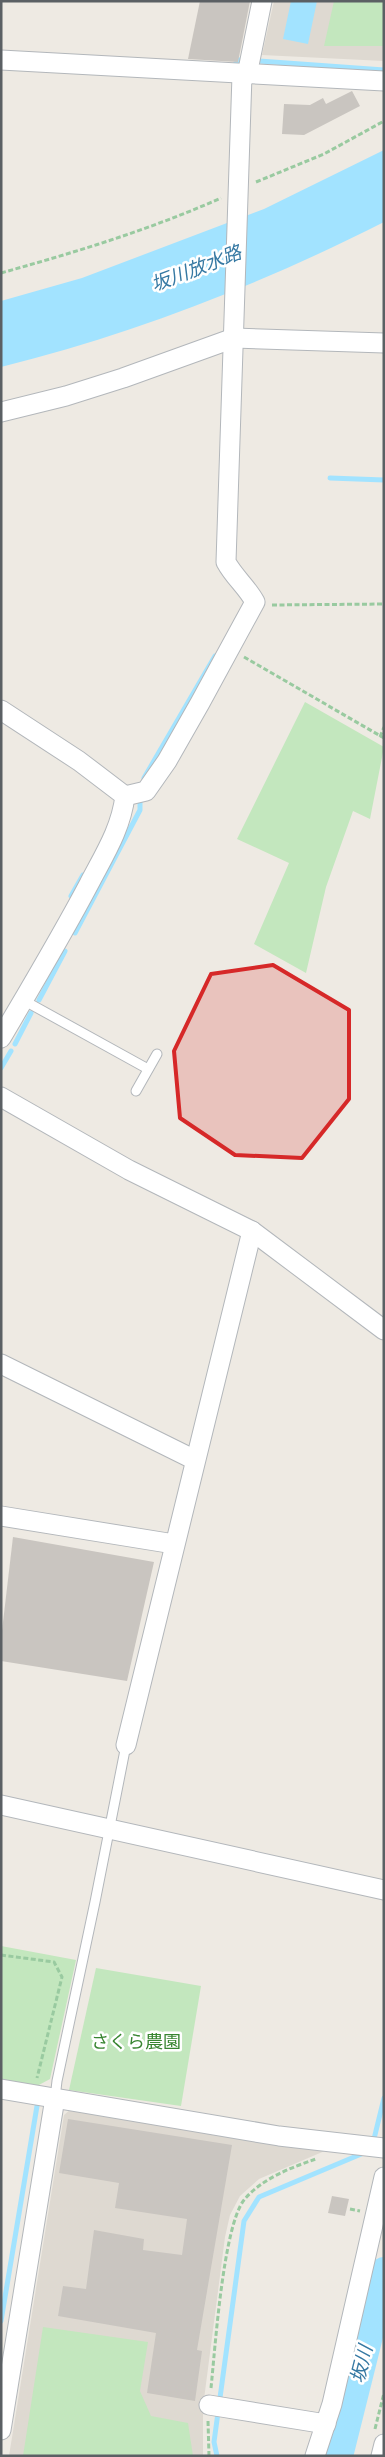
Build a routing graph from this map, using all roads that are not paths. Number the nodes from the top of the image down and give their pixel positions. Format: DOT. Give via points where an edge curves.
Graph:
graph roads {
  1 [pos="262,1"];
  2 [pos="1,60"];
  3 [pos="245,75"];
  4 [pos="384,81"];
  5 [pos="234,336"];
  6 [pos="384,344"];
  7 [pos="1,412"];
  8 [pos="1,710"];
  9 [pos="125,796"];
  10 [pos="24,1000"];
  11 [pos="1,1038"];
  12 [pos="157,1054"];
  13 [pos="148,1069"];
  14 [pos="136,1091"];
  15 [pos="1,1097"];
  16 [pos="252,1231"];
  17 [pos="384,1330"];
  18 [pos="1,1364"];
  19 [pos="195,1460"];
  20 [pos="1,1516"];
  21 [pos="174,1544"];
  22 [pos="126,1745"];
  23 [pos="1,1805"];
  24 [pos="110,1827"];
  25 [pos="384,1890"];
  26 [pos="1,2089"];
  27 [pos="55,2098"];
  28 [pos="375,2147"];
  29 [pos="384,2177"];
  30 [pos="6,2374"];
  31 [pos="210,2405"];
  32 [pos="326,2424"];
  33 [pos="1,2430"];
  34 [pos="381,2443"];
  35 [pos="314,2456"];
  36 [pos="381,2456"];
  1 -- 3 [label="street"];
  2 -- 3 [label="street"];
  3 -- 4 [label="street"];
  3 -- 5 [label="street"];
  5 -- 6 [label="street"];
  5 -- 7 [label="street" via="113,381"];
  5 -- 9 [label="street" via="226,562 255,602 167,761 146,791"];
  8 -- 9 [label="street" via="79,761"];
  9 -- 10 [label="street" via="123,818 116,833"];
  10 -- 11 [label="street"];
  10 -- 13 [label="lane"];
  12 -- 13 [label="lane"];
  13 -- 14 [label="lane"];
  15 -- 16 [label="street" via="129,1170"];
  16 -- 17 [label="street"];
  16 -- 19 [label="street"];
  18 -- 19 [label="street"];
  19 -- 21 [label="street"];
  20 -- 21 [label="street"];
  21 -- 22 [label="street"];
  22 -- 24 [label="lane"];
  23 -- 24 [label="street"];
  24 -- 25 [label="street"];
  24 -- 27 [label="lane"];
  26 -- 27 [label="street"];
  27 -- 28 [label="street" via="279,2136"];
  27 -- 30 [label="street"];
  29 -- 32 [label="street"];
  30 -- 33 [label="street"];
  31 -- 32 [label="street"];
  32 -- 35 [label="street"];
  34 -- 36 [label="street"];
}
